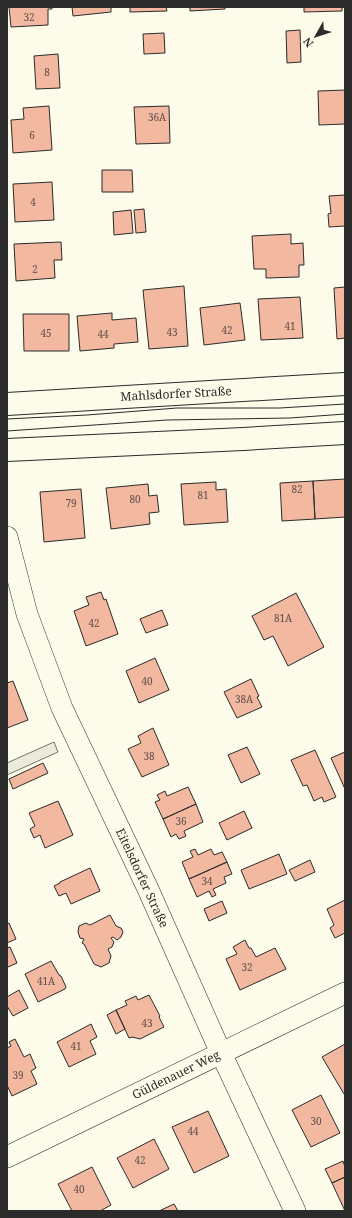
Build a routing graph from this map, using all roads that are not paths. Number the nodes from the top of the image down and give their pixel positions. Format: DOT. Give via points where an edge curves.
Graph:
graph roads {
  1 [pos="345,384"];
  2 [pos="7,404"];
  3 [pos="345,433"];
  4 [pos="7,450"];
  5 [pos="7,537"];
  6 [pos="345,993"];
  7 [pos="221,1053"];
  8 [pos="7,1158"];
  9 [pos="295,1211"];
  1 -- 2 [label="main road, Mahlsdorfer Straße"];
  3 -- 4 [label="main road"];
  5 -- 7 [label="street, Eitelsdorfer Straße" via="28,614 62,708 148,889"];
  6 -- 7 [label="street, Güldenauer Weg"];
  7 -- 8 [label="street, Güldenauer Weg"];
  7 -- 9 [label="street, Eitelsdorfer Straße"];
}
